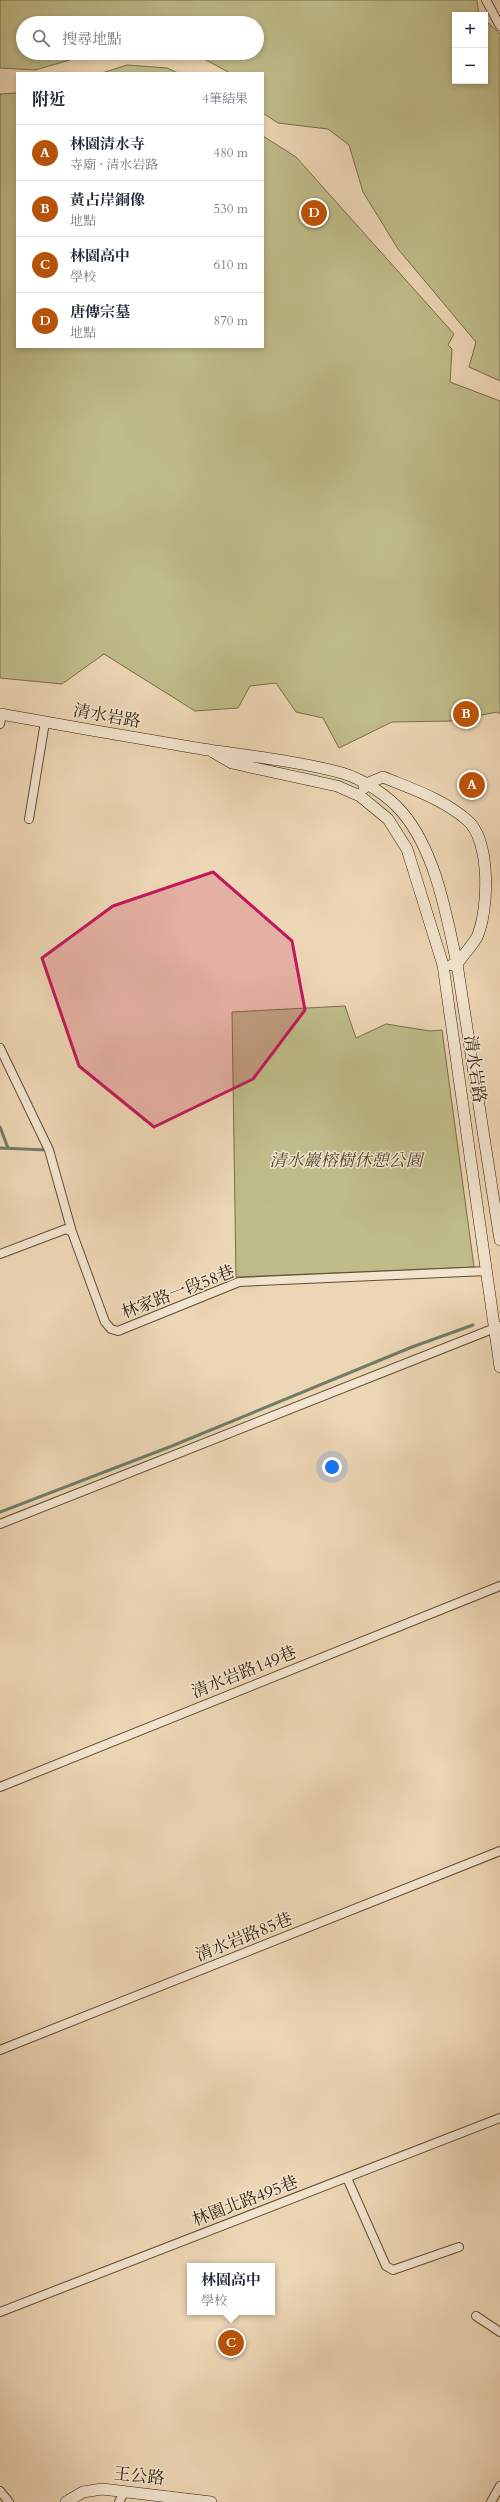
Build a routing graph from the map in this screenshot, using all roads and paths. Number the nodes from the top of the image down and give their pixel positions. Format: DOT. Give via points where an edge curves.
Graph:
graph roads {
  1 [pos="486,0"];
  2 [pos="500,26"];
  3 [pos="1,718"];
  4 [pos="45,722"];
  5 [pos="208,750"];
  6 [pos="366,784"];
  7 [pos="360,796"];
  8 [pos="29,819"];
  9 [pos="457,964"];
  10 [pos="443,966"];
  11 [pos="0,1048"];
  12 [pos="72,1232"];
  13 [pos="500,1240"];
  14 [pos="0,1254"];
  15 [pos="487,1271"];
  16 [pos="498,1327"];
  17 [pos="500,1367"];
  18 [pos="0,1524"];
  19 [pos="500,1586"];
  20 [pos="0,1787"];
  21 [pos="500,1851"];
  22 [pos="0,2050"];
  23 [pos="500,2118"];
  24 [pos="347,2178"];
  25 [pos="458,2247"];
  26 [pos="0,2312"];
  27 [pos="476,2316"];
  28 [pos="500,2332"];
  29 [pos="500,2486"];
  30 [pos="0,2491"];
  31 [pos="125,2491"];
  32 [pos="9,2502"];
  33 [pos="66,2502"];
  34 [pos="119,2502"];
  35 [pos="211,2502"];
  36 [pos="491,2502"];
  1 -- 2 [label="street"];
  3 -- 4 [label="street, 清水岩路"];
  4 -- 5 [label="street, 清水岩路"];
  4 -- 8 [label="street"];
  5 -- 6 [label="street, 清水岩路" via="229,751 343,774"];
  5 -- 7 [label="street, 清水岩路" via="232,763 337,786"];
  6 -- 7 [label="street"];
  6 -- 9 [label="street, 清水岩路" via="402,812 424,843"];
  6 -- 9 [label="street" via="383,777 427,795 468,820 478,834 486,886 483,915 476,937"];
  7 -- 10 [label="street, 清水岩路" via="388,819 407,849"];
  9 -- 10 [label="street"];
  9 -- 13 [label="street, 清水岩路"];
  10 -- 15 [label="street, 清水岩路"];
  11 -- 12 [label="street" via="49,1150"];
  12 -- 14 [label="street" via="66,1229"];
  12 -- 15 [label="street, 林家路一段58巷" via="105,1322 118,1331 239,1282"];
  15 -- 16 [label="street, 清水岩路"];
  16 -- 17 [label="street, 清水岩路"];
  16 -- 18 [label="street"];
  19 -- 20 [label="street, 清水岩路149巷"];
  21 -- 22 [label="street, 清水岩路85巷"];
  23 -- 24 [label="street, 林園北路495巷"];
  24 -- 25 [label="street" via="386,2266 393,2270"];
  24 -- 26 [label="street, 林園北路495巷"];
  27 -- 28 [label="street"];
  29 -- 36 [label="street"];
  30 -- 32 [label="street"];
  31 -- 33 [label="street, 王公路" via="102,2489 83,2492"];
  31 -- 34 [label="street"];
  31 -- 35 [label="street, 王公路"];
}
